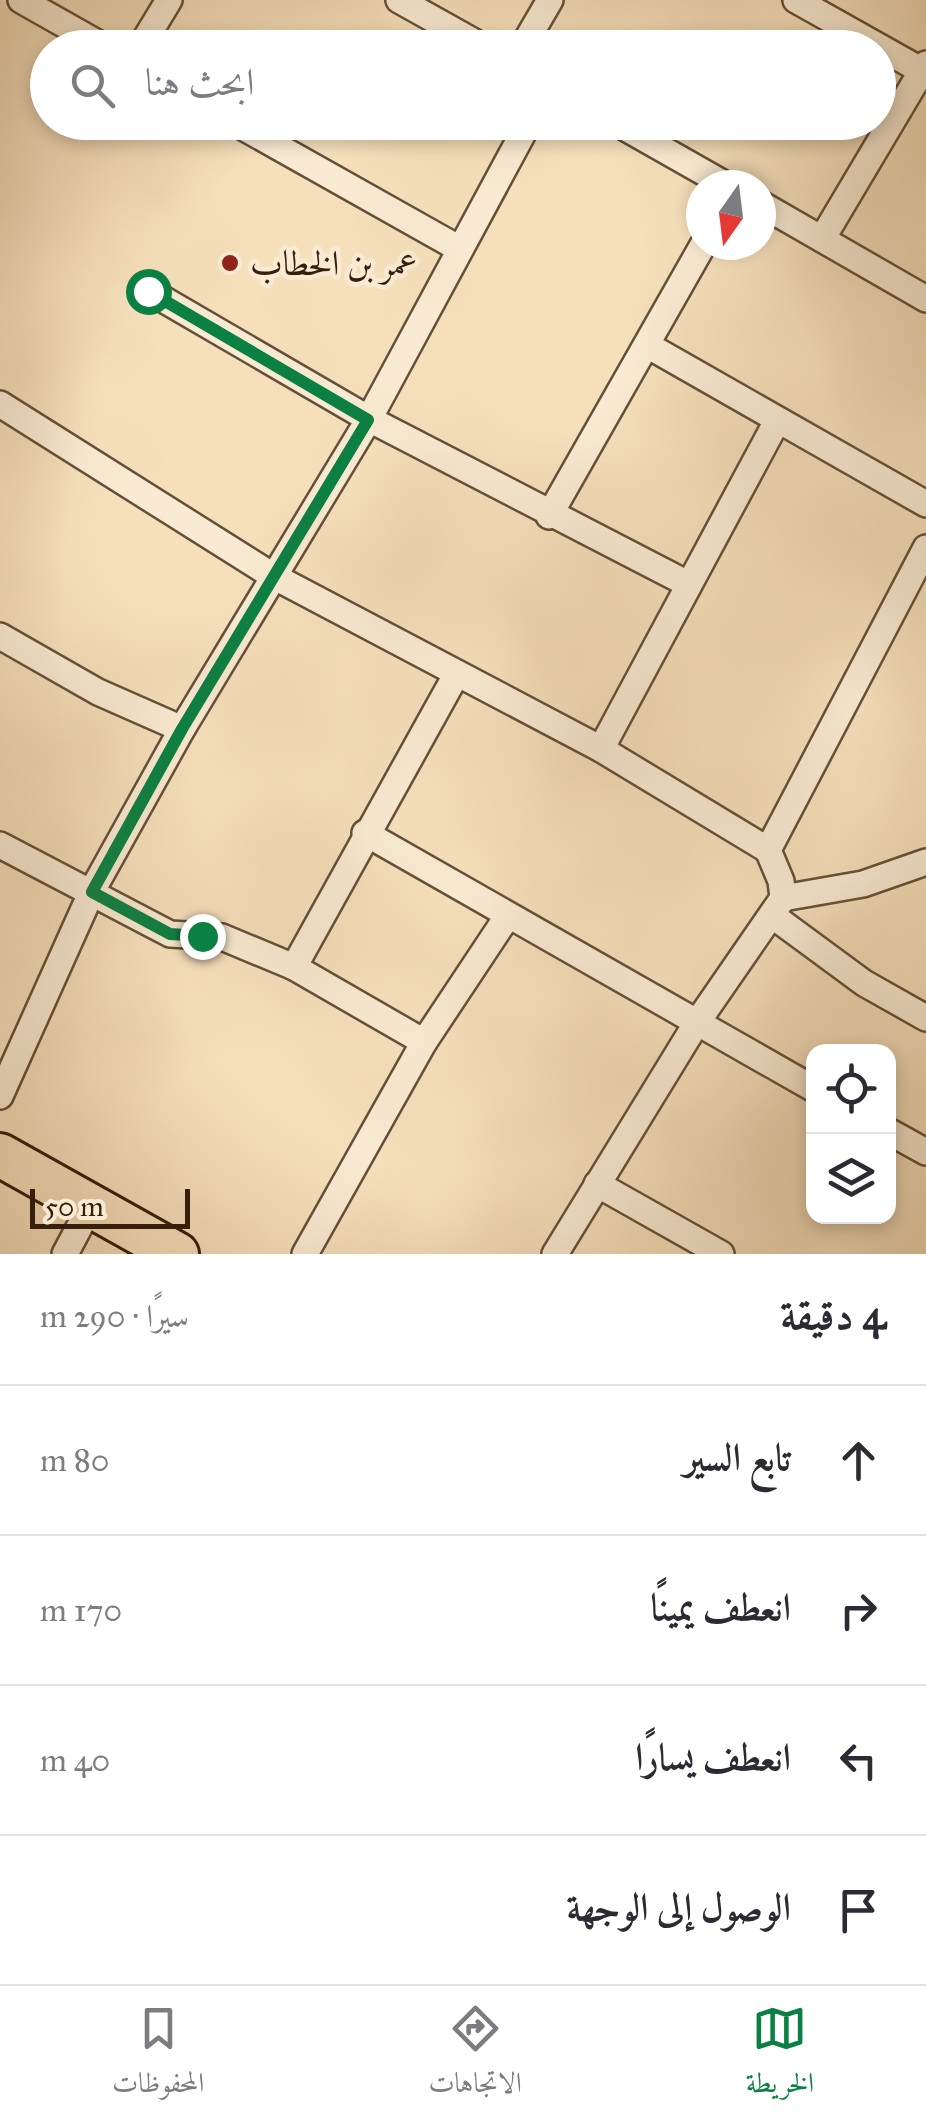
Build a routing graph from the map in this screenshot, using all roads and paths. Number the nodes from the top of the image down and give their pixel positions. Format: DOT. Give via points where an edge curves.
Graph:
graph roads {
  1 [pos="20,0"];
  2 [pos="168,0"];
  3 [pos="400,0"];
  4 [pos="550,0"];
  5 [pos="796,0"];
  6 [pos="74,30"];
  7 [pos="150,30"];
  8 [pos="453,30"];
  9 [pos="532,30"];
  10 [pos="852,30"];
  11 [pos="896,54"];
  12 [pos="924,69"];
  13 [pos="896,116"];
  14 [pos="266,140"];
  15 [pos="519,140"];
  16 [pos="647,140"];
  17 [pos="881,140"];
  18 [pos="700,170"];
  19 [pos="776,213"];
  20 [pos="822,239"];
  21 [pos="458,248"];
  22 [pos="695,260"];
  23 [pos="148,291"];
  24 [pos="926,300"];
  25 [pos="648,345"];
  26 [pos="0,404"];
  27 [pos="368,420"];
  28 [pos="777,421"];
  29 [pos="926,504"];
  30 [pos="549,516"];
  31 [pos="926,548"];
  32 [pos="273,576"];
  33 [pos="688,584"];
  34 [pos="0,636"];
  35 [pos="456,675"];
  36 [pos="182,729"];
  37 [pos="601,750"];
  38 [pos="365,833"];
  39 [pos="0,844"];
  40 [pos="768,850"];
  41 [pos="926,862"];
  42 [pos="92,892"];
  43 [pos="778,907"];
  44 [pos="507,916"];
  45 [pos="294,967"];
  46 [pos="926,1018"];
  47 [pos="696,1024"];
  48 [pos="424,1042"];
  49 [pos="806,1086"];
  50 [pos="0,1096"];
  51 [pos="893,1134"];
  52 [pos="926,1152"];
  53 [pos="0,1155"];
  54 [pos="596,1184"];
  55 [pos="91,1206"];
  56 [pos="65,1254"];
  57 [pos="177,1254"];
  58 [pos="305,1254"];
  59 [pos="556,1254"];
  60 [pos="722,1254"];
  1 -- 6 [label="street"];
  2 -- 7 [label="street"];
  3 -- 8 [label="street"];
  4 -- 9 [label="street"];
  5 -- 10 [label="street"];
  11 -- 12 [label="street"];
  12 -- 13 [label="street"];
  14 -- 21 [label="street"];
  15 -- 21 [label="street"];
  16 -- 18 [label="street"];
  17 -- 20 [label="street"];
  19 -- 20 [label="street"];
  20 -- 24 [label="street"];
  21 -- 27 [label="street"];
  22 -- 25 [label="street"];
  23 -- 27 [label="street"];
  25 -- 28 [label="street"];
  25 -- 30 [label="street"];
  26 -- 32 [label="street"];
  27 -- 30 [label="street"];
  27 -- 32 [label="street"];
  28 -- 29 [label="street"];
  28 -- 33 [label="street"];
  30 -- 33 [label="street"];
  31 -- 40 [label="street"];
  32 -- 35 [label="street"];
  32 -- 36 [label="street"];
  33 -- 37 [label="street"];
  34 -- 36 [label="street" via="98,692"];
  35 -- 37 [label="street"];
  35 -- 38 [label="street"];
  36 -- 42 [label="street"];
  37 -- 40 [label="street"];
  38 -- 44 [label="street"];
  38 -- 45 [label="street"];
  39 -- 42 [label="street"];
  40 -- 43 [label="street" via="782,881"];
  41 -- 43 [label="street"];
  42 -- 45 [label="street" via="170,934 222,937"];
  42 -- 50 [label="street"];
  43 -- 46 [label="street" via="864,983"];
  43 -- 47 [label="street"];
  44 -- 47 [label="street"];
  44 -- 48 [label="street"];
  45 -- 48 [label="street"];
  47 -- 49 [label="street"];
  47 -- 54 [label="street"];
  48 -- 58 [label="street"];
  51 -- 52 [label="street"];
  53 -- 55 [label="highway"];
  54 -- 59 [label="street"];
  54 -- 60 [label="street"];
  55 -- 56 [label="street"];
  55 -- 57 [label="highway"];
}
